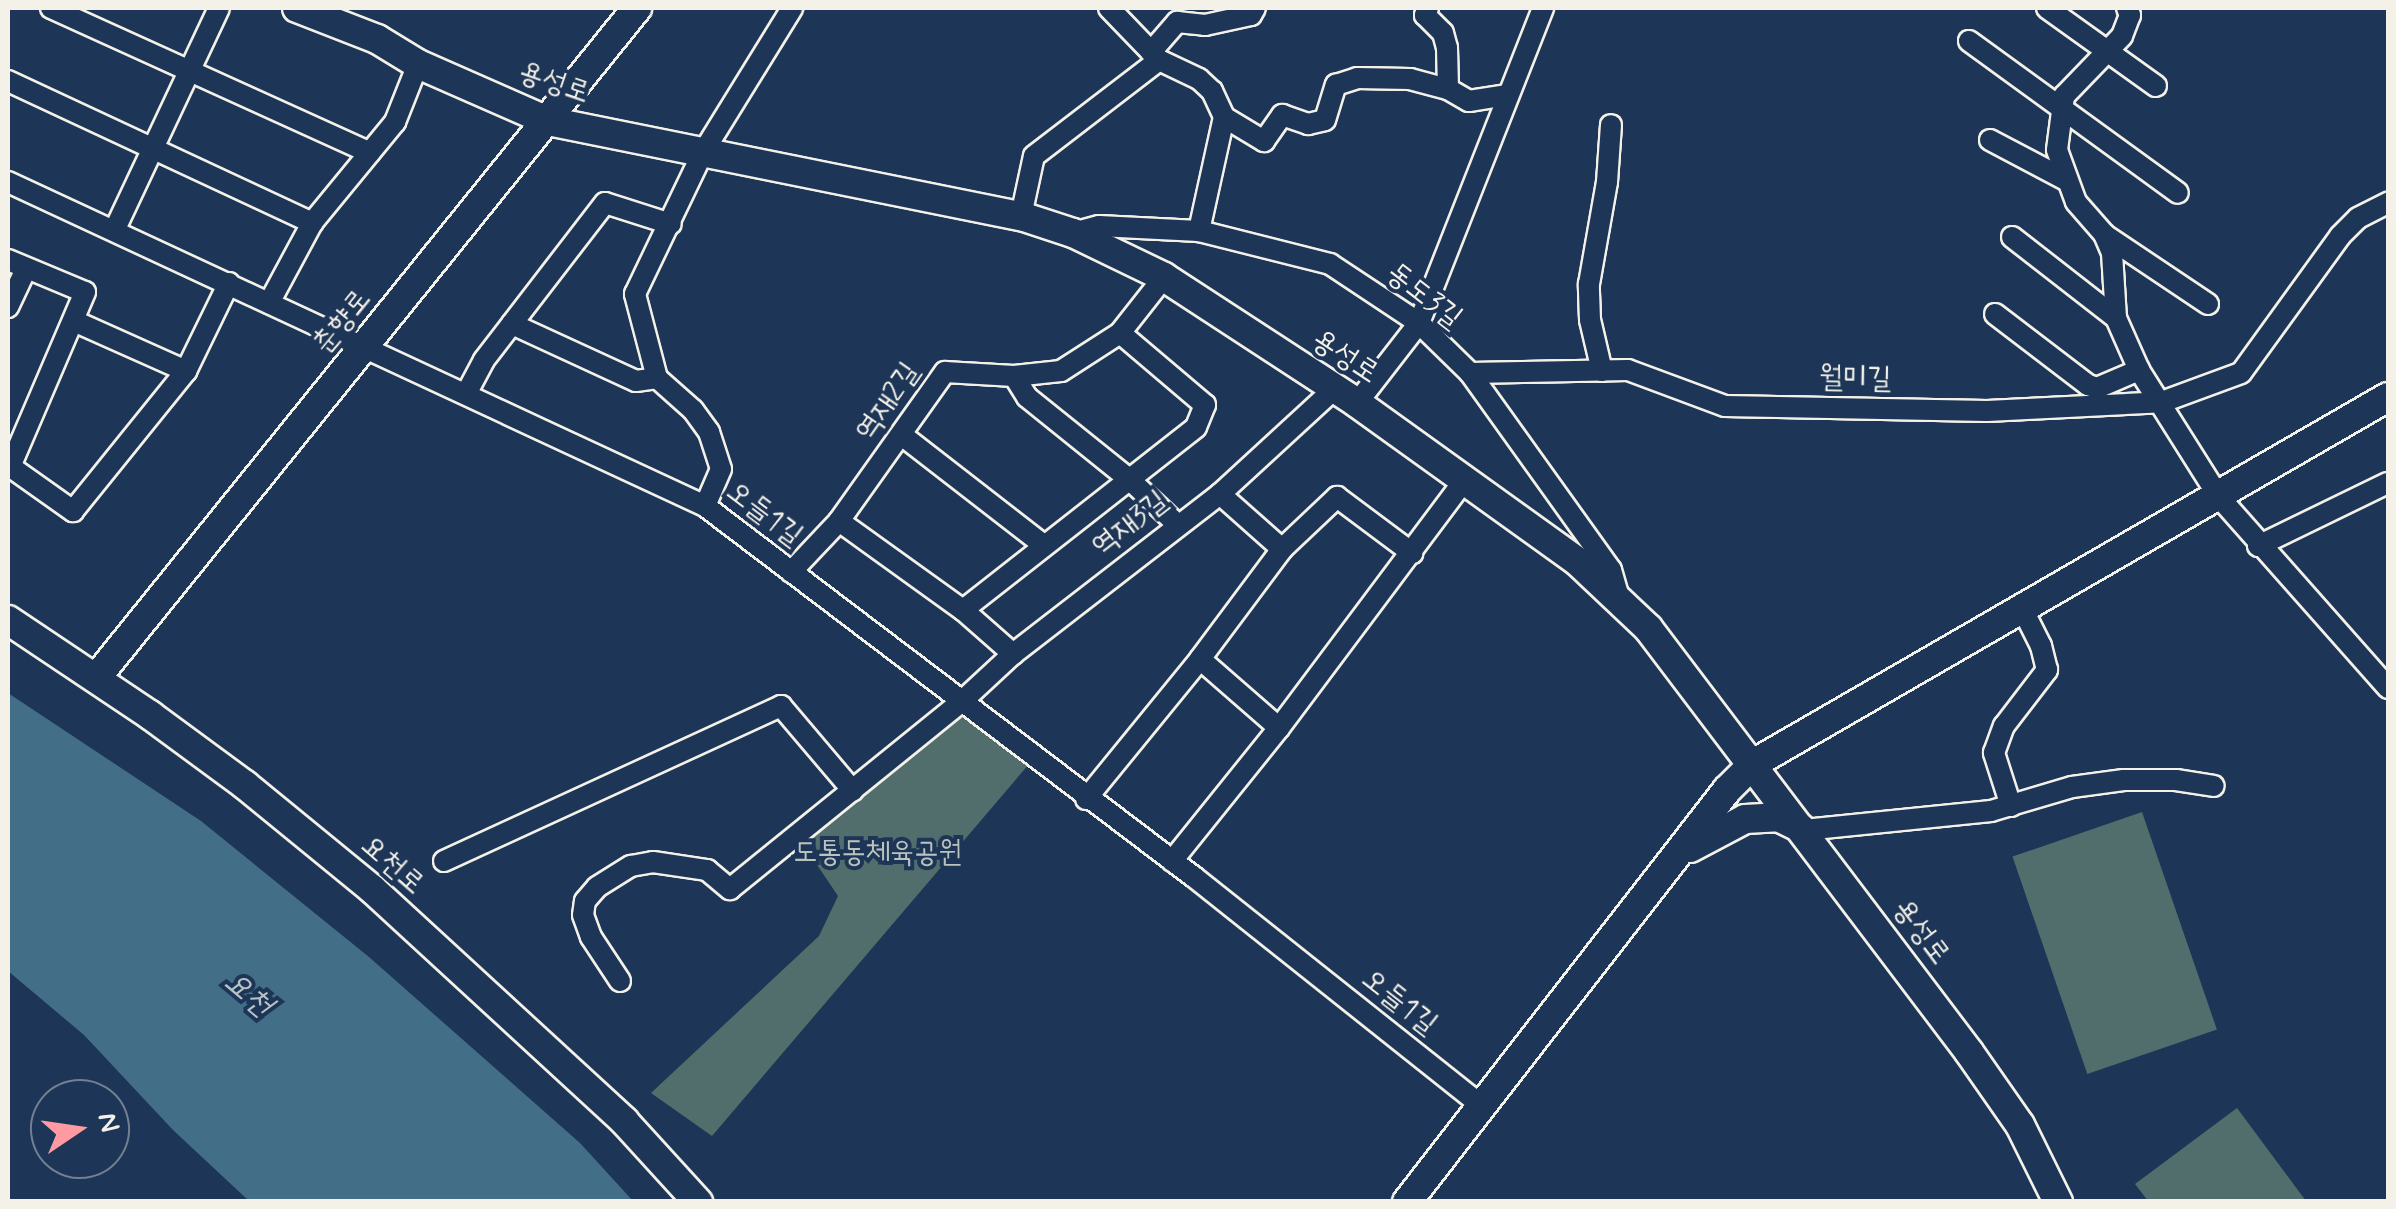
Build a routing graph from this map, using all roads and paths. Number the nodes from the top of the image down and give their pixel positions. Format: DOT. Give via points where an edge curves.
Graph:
graph roads {
  1 [pos="51,8"];
  2 [pos="219,8"];
  3 [pos="298,8"];
  4 [pos="637,8"];
  5 [pos="792,8"];
  6 [pos="1109,8"];
  7 [pos="1255,8"];
  8 [pos="1428,8"];
  9 [pos="1542,8"];
  10 [pos="2047,8"];
  11 [pos="2127,8"];
  12 [pos="1969,41"];
  13 [pos="2108,48"];
  14 [pos="1155,56"];
  15 [pos="418,64"];
  16 [pos="188,68"];
  17 [pos="8,82"];
  18 [pos="2156,86"];
  19 [pos="1448,90"];
  20 [pos="1505,95"];
  21 [pos="2064,109"];
  22 [pos="1224,117"];
  23 [pos="548,121"];
  24 [pos="1612,125"];
  25 [pos="1990,140"];
  26 [pos="152,150"];
  27 [pos="370,153"];
  28 [pos="702,154"];
  29 [pos="2064,179"];
  30 [pos="8,182"];
  31 [pos="2178,193"];
  32 [pos="2388,203"];
  33 [pos="1021,216"];
  34 [pos="312,224"];
  35 [pos="671,224"];
  36 [pos="116,229"];
  37 [pos="1199,230"];
  38 [pos="1073,233"];
  39 [pos="2104,234"];
  40 [pos="2012,237"];
  41 [pos="17,265"];
  42 [pos="1164,277"];
  43 [pos="229,283"];
  44 [pos="270,302"];
  45 [pos="2208,304"];
  46 [pos="8,308"];
  47 [pos="1995,314"];
  48 [pos="2116,318"];
  49 [pos="74,321"];
  50 [pos="1419,322"];
  51 [pos="512,324"];
  52 [pos="1120,333"];
  53 [pos="363,347"];
  54 [pos="1602,370"];
  55 [pos="2140,370"];
  56 [pos="186,371"];
  57 [pos="1470,373"];
  58 [pos="1014,376"];
  59 [pos="657,378"];
  60 [pos="466,394"];
  61 [pos="1346,396"];
  62 [pos="2388,397"];
  63 [pos="2162,402"];
  64 [pos="903,436"];
  65 [pos="9,466"];
  66 [pos="1466,478"];
  67 [pos="1129,479"];
  68 [pos="2388,482"];
  69 [pos="1220,494"];
  70 [pos="2219,497"];
  71 [pos="704,506"];
  72 [pos="839,521"];
  73 [pos="1177,524"];
  74 [pos="1042,544"];
  75 [pos="2258,546"];
  76 [pos="1282,549"];
  77 [pos="1412,554"];
  78 [pos="791,572"];
  79 [pos="1619,598"];
  80 [pos="964,610"];
  81 [pos="2023,610"];
  82 [pos="8,620"];
  83 [pos="1013,654"];
  84 [pos="1200,659"];
  85 [pos="98,677"];
  86 [pos="2388,688"];
  87 [pos="960,704"];
  88 [pos="1280,728"];
  89 [pos="1753,764"];
  90 [pos="2214,786"];
  91 [pos="853,791"];
  92 [pos="1086,799"];
  93 [pos="2011,806"];
  94 [pos="1804,830"];
  95 [pos="1684,851"];
  96 [pos="444,861"];
  97 [pos="1172,861"];
  98 [pos="620,981"];
  99 [pos="1483,1107"];
  100 [pos="698,1202"];
  101 [pos="1407,1202"];
  102 [pos="2058,1202"];
  1 -- 16 [label="street"];
  2 -- 16 [label="street"];
  3 -- 15 [label="street, 용성로" via="377,39"];
  4 -- 23 [label="street, 춘향로"];
  5 -- 28 [label="street"];
  6 -- 14 [label="street"];
  7 -- 14 [label="street" via="1251,15 1205,24 1177,22"];
  8 -- 19 [label="street" via="1425,15 1443,32 1447,48"];
  9 -- 20 [label="street, 역재3길"];
  10 -- 13 [label="street"];
  11 -- 13 [label="street" via="2128,25"];
  12 -- 21 [label="street"];
  13 -- 18 [label="street"];
  13 -- 21 [label="street" via="2064,96"];
  14 -- 22 [label="street" via="1200,78"];
  14 -- 33 [label="street" via="1034,156"];
  15 -- 23 [label="street, 용성로"];
  15 -- 27 [label="street" via="394,122"];
  16 -- 26 [label="street"];
  16 -- 27 [label="street"];
  17 -- 26 [label="street"];
  19 -- 20 [label="street" via="1469,101"];
  19 -- 22 [label="street" via="1410,79 1357,78 1336,85 1325,120 1308,124 1282,115 1264,141"];
  20 -- 50 [label="street, 역재3길"];
  21 -- 29 [label="street" via="2057,150"];
  21 -- 31 [label="street"];
  22 -- 37 [label="street"];
  23 -- 28 [label="street, 용성로"];
  23 -- 53 [label="street, 춘향로"];
  24 -- 54 [label="street" via="1589,284"];
  25 -- 29 [label="street"];
  26 -- 34 [label="street"];
  26 -- 36 [label="street"];
  27 -- 34 [label="street"];
  28 -- 33 [label="street, 용성로"];
  28 -- 35 [label="street"];
  29 -- 39 [label="street"];
  30 -- 36 [label="street, 오들1길"];
  32 -- 63 [label="street, 월미길" via="2340,236 2241,374"];
  33 -- 38 [label="street, 용성로"];
  34 -- 44 [label="street"];
  35 -- 51 [label="street" via="606,203"];
  35 -- 59 [label="street" via="635,294"];
  36 -- 43 [label="street, 오들1길"];
  37 -- 38 [label="street, 동도3길" via="1099,226"];
  37 -- 50 [label="street, 동도3길" via="1330,264"];
  38 -- 42 [label="street, 용성로"];
  39 -- 45 [label="street"];
  39 -- 48 [label="street" via="2115,274"];
  40 -- 48 [label="street"];
  41 -- 46 [label="street"];
  41 -- 49 [label="street" via="85,292"];
  42 -- 52 [label="street, 역재2길"];
  42 -- 61 [label="street, 용성로"];
  43 -- 44 [label="street, 오들1길"];
  43 -- 56 [label="street"];
  44 -- 53 [label="street, 오들1길"];
  47 -- 55 [label="street" via="2097,388"];
  48 -- 55 [label="street"];
  49 -- 56 [label="street"];
  49 -- 65 [label="street"];
  50 -- 57 [label="street, 동도3길"];
  50 -- 61 [label="street, 역재3길"];
  51 -- 59 [label="street" via="636,381"];
  51 -- 60 [label="street"];
  52 -- 58 [label="street, 역재2길" via="1061,372"];
  52 -- 67 [label="street" via="1205,405 1196,426"];
  53 -- 60 [label="street, 오들1길"];
  53 -- 85 [label="street, 춘향로"];
  54 -- 57 [label="street, 월미길"];
  54 -- 63 [label="street, 월미길" via="1628,370 1725,406 1988,412"];
  55 -- 63 [label="street"];
  56 -- 65 [label="street" via="73,510"];
  57 -- 79 [label="street, 동도3길" via="1612,570"];
  58 -- 64 [label="street, 역재2길" via="946,372"];
  58 -- 67 [label="street" via="1027,397"];
  59 -- 71 [label="street" via="709,432 721,468"];
  60 -- 71 [label="street, 오들1길"];
  61 -- 66 [label="street, 용성로"];
  61 -- 69 [label="street, 역재3길"];
  62 -- 70 [label="street"];
  63 -- 70 [label="street"];
  64 -- 72 [label="street, 역재2길"];
  64 -- 74 [label="street"];
  66 -- 77 [label="street"];
  66 -- 79 [label="street, 용성로"];
  67 -- 73 [label="street"];
  67 -- 74 [label="street"];
  68 -- 75 [label="street"];
  69 -- 73 [label="street, 역재3길"];
  69 -- 76 [label="street"];
  70 -- 75 [label="street"];
  70 -- 81 [label="street"];
  71 -- 78 [label="street, 오들1길"];
  72 -- 78 [label="street, 역재2길"];
  72 -- 80 [label="street"];
  73 -- 83 [label="street, 역재3길"];
  74 -- 80 [label="street"];
  75 -- 86 [label="street"];
  76 -- 77 [label="street" via="1337,497"];
  76 -- 84 [label="street"];
  77 -- 88 [label="street"];
  78 -- 87 [label="street, 오들1길"];
  79 -- 89 [label="street, 용성로"];
  80 -- 83 [label="street"];
  81 -- 89 [label="street"];
  81 -- 93 [label="street" via="2046,670 2004,726 1994,753"];
  82 -- 85 [label="street, 요천로"];
  83 -- 87 [label="street, 역재3길"];
  84 -- 88 [label="street"];
  84 -- 92 [label="street"];
  85 -- 100 [label="street, 요천로" via="246,785 372,889 585,1084"];
  87 -- 91 [label="street, 역재3길"];
  87 -- 92 [label="street, 오들1길"];
  88 -- 97 [label="street"];
  89 -- 94 [label="street, 용성로"];
  89 -- 95 [label="street"];
  90 -- 93 [label="street" via="2124,780"];
  91 -- 96 [label="street" via="781,706"];
  91 -- 98 [label="street, 역재3길" via="730,889 706,870 653,862 631,866 597,887 583,915"];
  92 -- 97 [label="street, 오들1길"];
  93 -- 94 [label="street"];
  94 -- 95 [label="street" via="1778,817 1745,819"];
  94 -- 102 [label="street, 용성로" via="2020,1124"];
  95 -- 99 [label="street"];
  97 -- 99 [label="street, 오들1길"];
  99 -- 101 [label="street"];
}
